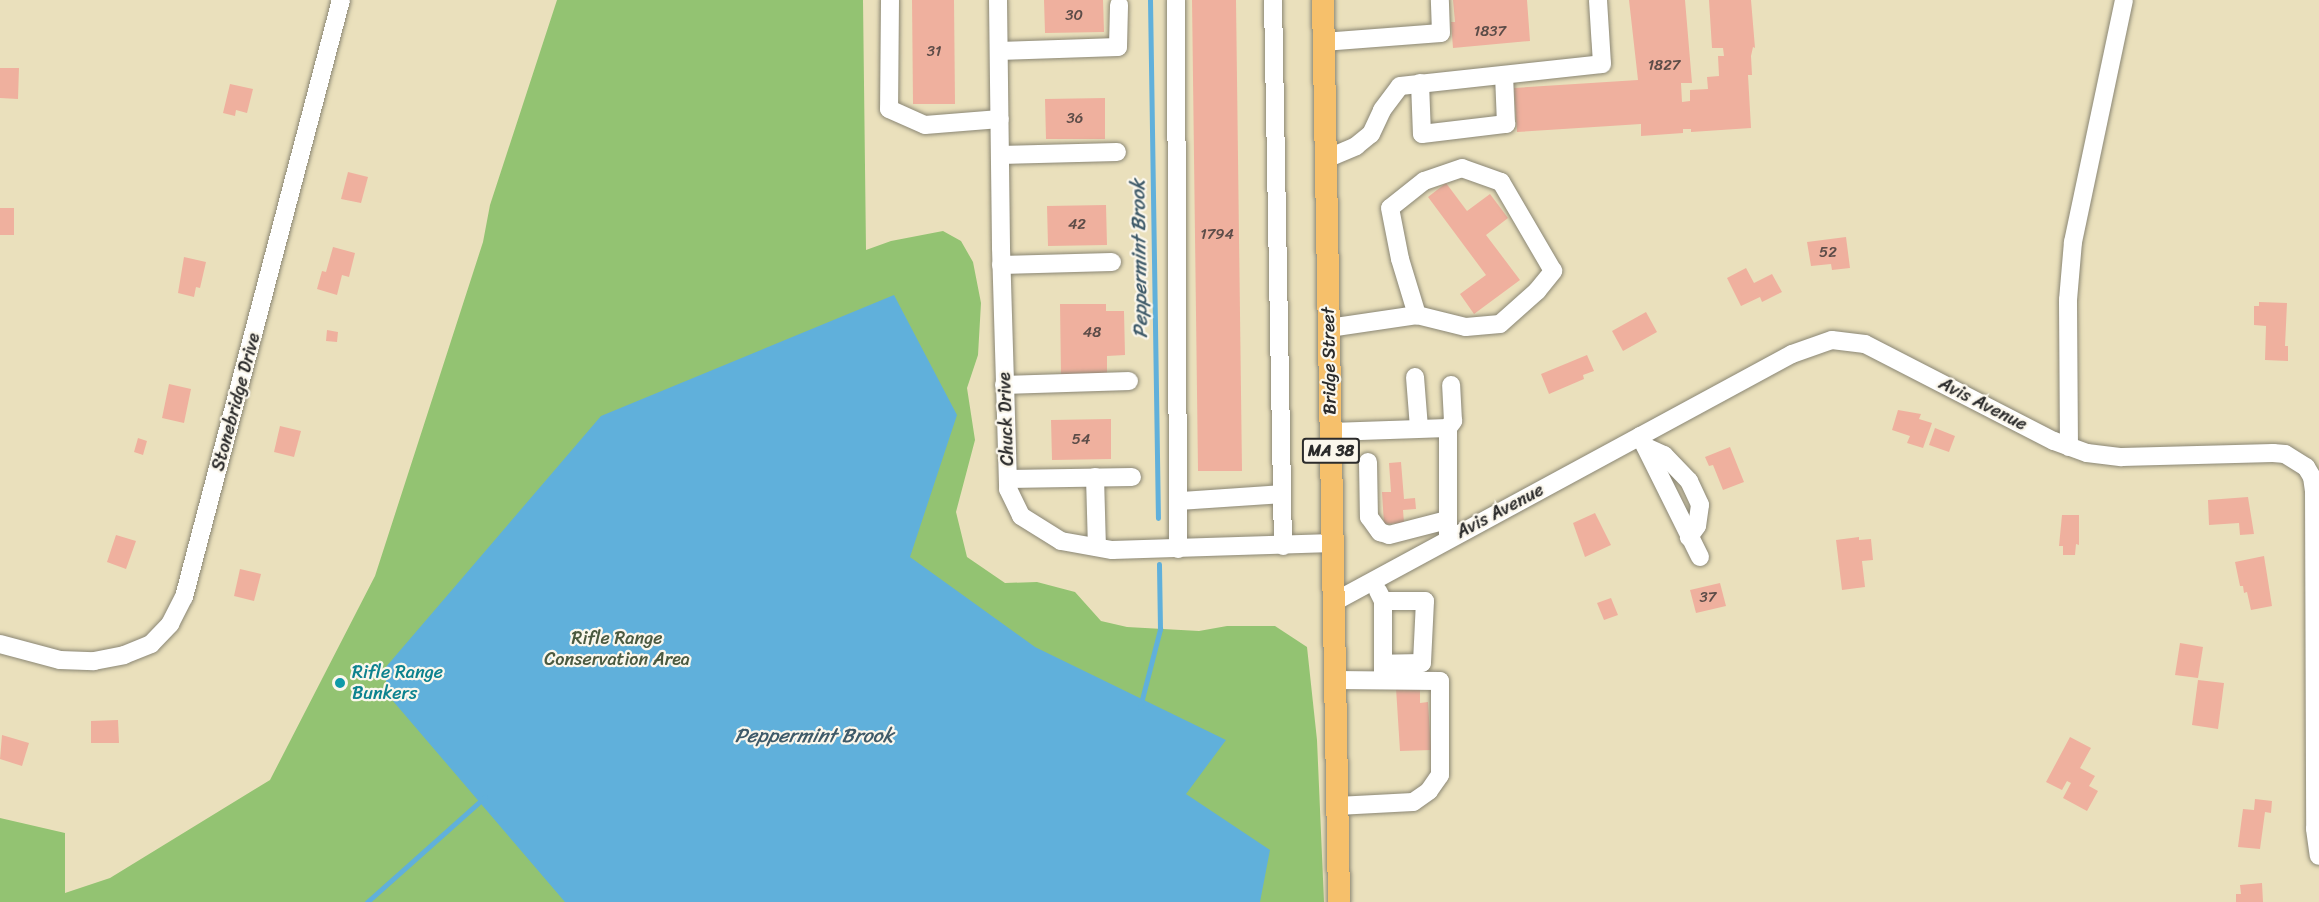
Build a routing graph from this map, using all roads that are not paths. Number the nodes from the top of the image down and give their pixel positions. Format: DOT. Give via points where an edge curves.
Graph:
graph roads {
  1 [pos="341,0"];
  2 [pos="890,0"];
  3 [pos="998,0"];
  4 [pos="1176,0"];
  5 [pos="1274,0"];
  6 [pos="1323,0"];
  7 [pos="1440,0"];
  8 [pos="1598,0"];
  9 [pos="2124,0"];
  10 [pos="1119,5"];
  11 [pos="1323,42"];
  12 [pos="999,51"];
  13 [pos="1504,75"];
  14 [pos="1420,83"];
  15 [pos="1000,119"];
  16 [pos="1117,152"];
  17 [pos="1000,155"];
  18 [pos="1326,159"];
  19 [pos="1113,262"];
  20 [pos="1001,265"];
  21 [pos="1417,315"];
  22 [pos="1329,328"];
  23 [pos="1415,377"];
  24 [pos="1129,381"];
  25 [pos="1004,385"];
  26 [pos="1452,385"];
  27 [pos="1419,428"];
  28 [pos="1448,428"];
  29 [pos="1331,432"];
  30 [pos="1643,442"];
  31 [pos="2069,447"];
  32 [pos="1368,462"];
  33 [pos="1095,477"];
  34 [pos="1132,477"];
  35 [pos="1008,479"];
  36 [pos="1282,494"];
  37 [pos="1180,501"];
  38 [pos="1447,520"];
  39 [pos="1689,537"];
  40 [pos="1448,539"];
  41 [pos="1333,543"];
  42 [pos="1283,546"];
  43 [pos="1097,547"];
  44 [pos="1178,549"];
  45 [pos="1700,556"];
  46 [pos="1373,582"];
  47 [pos="1383,601"];
  48 [pos="1334,603"];
  49 [pos="0,644"];
  50 [pos="1383,672"];
  51 [pos="1335,680"];
  52 [pos="1337,806"];
  53 [pos="2319,856"];
  54 [pos="1339,902"];
  1 -- 49 [label="street, Stonebridge Drive" via="184,597 170,624 151,644 93,661 60,660"];
  2 -- 15 [label="street" via="889,109 925,125"];
  3 -- 12 [label="street, Chuck Drive"];
  4 -- 37 [label="street"];
  5 -- 36 [label="street"];
  6 -- 11 [label="main road, Bridge Street / MA 38"];
  7 -- 11 [label="street" via="1441,33"];
  8 -- 13 [label="street" via="1602,64"];
  9 -- 31 [label="street" via="2073,242 2068,300"];
  10 -- 12 [label="street" via="1118,46"];
  11 -- 18 [label="main road, Bridge Street / MA 38"];
  12 -- 15 [label="street, Chuck Drive"];
  13 -- 14 [label="street"];
  13 -- 14 [label="street" via="1506,124 1422,134"];
  14 -- 18 [label="street" via="1400,86 1371,134 1356,146"];
  15 -- 17 [label="street, Chuck Drive"];
  16 -- 17 [label="street"];
  17 -- 20 [label="street, Chuck Drive"];
  18 -- 22 [label="main road, Bridge Street / MA 38"];
  19 -- 20 [label="street"];
  20 -- 25 [label="street, Chuck Drive"];
  21 -- 21 [label="street" via="1466,327 1500,324 1553,271 1501,183 1462,168 1424,181 1390,208"];
  21 -- 22 [label="street"];
  22 -- 29 [label="main road, Bridge Street / MA 38"];
  23 -- 27 [label="street"];
  24 -- 25 [label="street"];
  25 -- 35 [label="street, Chuck Drive"];
  26 -- 28 [label="street" via="1453,421"];
  27 -- 28 [label="street"];
  27 -- 29 [label="street"];
  28 -- 38 [label="street"];
  29 -- 41 [label="main road, Bridge Street / MA 38"];
  30 -- 31 [label="street, Avis Avenue" via="1800,351 1832,340 1882,352"];
  30 -- 39 [label="street"];
  30 -- 39 [label="street" via="1664,455 1700,505 1697,526"];
  30 -- 40 [label="street, Avis Avenue"];
  31 -- 53 [label="street, Avis Avenue" via="2122,457 2273,453 2285,454 2306,466 2314,491 2315,829"];
  32 -- 38 [label="street" via="1369,517 1380,532 1389,535"];
  33 -- 34 [label="street"];
  33 -- 35 [label="street"];
  33 -- 43 [label="street"];
  35 -- 43 [label="street, Chuck Drive" via="1008,489 1021,516 1061,541"];
  36 -- 37 [label="street"];
  36 -- 42 [label="street"];
  37 -- 44 [label="street"];
  38 -- 40 [label="street"];
  39 -- 45 [label="street"];
  40 -- 46 [label="street, Avis Avenue"];
  41 -- 42 [label="street, Chuck Drive"];
  41 -- 48 [label="main road, Bridge Street / MA 38"];
  42 -- 44 [label="street, Chuck Drive"];
  43 -- 44 [label="street, Chuck Drive"];
  46 -- 47 [label="street"];
  46 -- 48 [label="street, Avis Avenue"];
  47 -- 50 [label="street"];
  47 -- 50 [label="street" via="1425,601 1422,663"];
  48 -- 51 [label="main road, Bridge Street / MA 38"];
  50 -- 51 [label="street"];
  50 -- 52 [label="street" via="1440,681 1440,775 1430,791 1413,802"];
  51 -- 52 [label="main road, Bridge Street / MA 38"];
  52 -- 54 [label="main road, Bridge Street / MA 38"];
}
